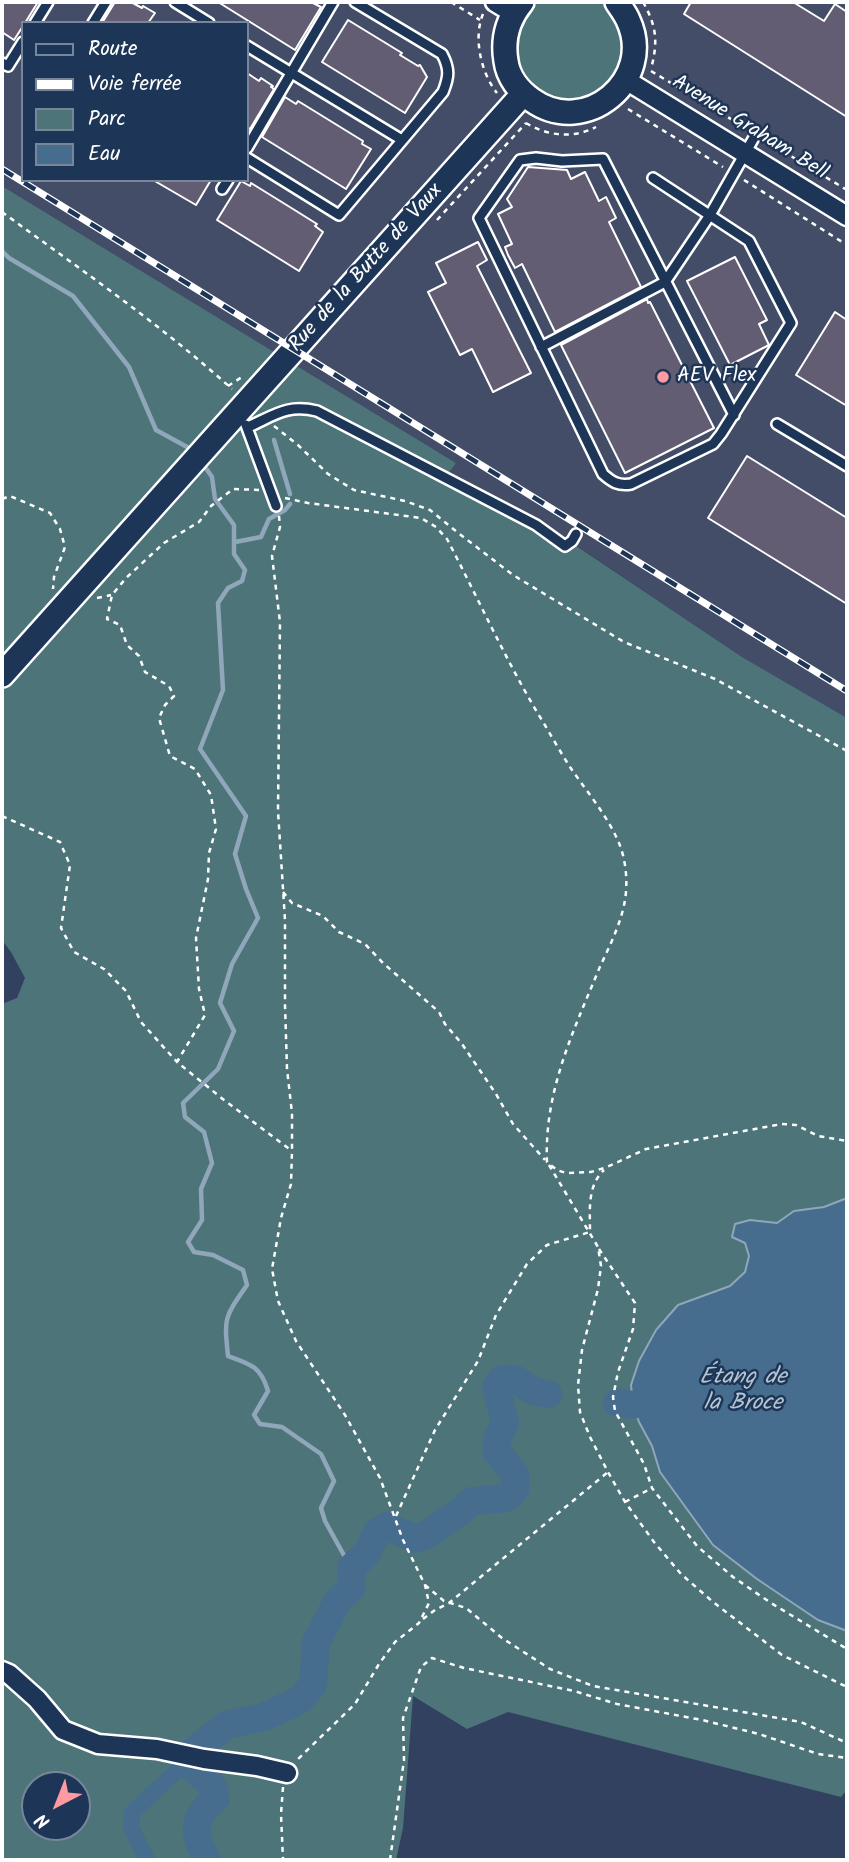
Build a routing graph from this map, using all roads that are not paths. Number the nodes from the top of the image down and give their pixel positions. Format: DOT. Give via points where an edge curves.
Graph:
graph roads {
  1 [pos="48,2"];
  2 [pos="106,2"];
  3 [pos="175,2"];
  4 [pos="333,2"];
  5 [pos="355,2"];
  6 [pos="617,2"];
  7 [pos="504,7"];
  8 [pos="36,21"];
  9 [pos="94,21"];
  10 [pos="206,21"];
  11 [pos="21,45"];
  12 [pos="248,47"];
  13 [pos="2,63"];
  14 [pos="291,73"];
  15 [pos="633,84"];
  16 [pos="517,102"];
  17 [pos="756,134"];
  18 [pos="402,140"];
  19 [pos="248,146"];
  20 [pos="745,152"];
  21 [pos="248,159"];
  22 [pos="653,178"];
  23 [pos="227,182"];
  24 [pos="222,189"];
  25 [pos="710,215"];
  26 [pos="847,216"];
  27 [pos="665,282"];
  28 [pos="541,346"];
  29 [pos="243,414"];
  30 [pos="734,415"];
  31 [pos="777,424"];
  32 [pos="847,466"];
  33 [pos="276,506"];
  34 [pos="576,534"];
  35 [pos="2,675"];
  36 [pos="2,1671"];
  37 [pos="287,1773"];
  1 -- 8 [label="lane"];
  2 -- 9 [label="lane"];
  3 -- 10 [label="lane"];
  4 -- 14 [label="lane"];
  5 -- 18 [label="lane" via="442,54 449,67 443,92"];
  6 -- 15 [label="street" via="634,40"];
  7 -- 16 [label="street" via="506,65"];
  11 -- 13 [label="lane" via="8,66"];
  12 -- 14 [label="lane"];
  14 -- 18 [label="lane"];
  14 -- 19 [label="lane"];
  15 -- 16 [label="street" via="578,112"];
  15 -- 20 [label="street, Avenue Graham Bell"];
  16 -- 29 [label="street, Rue de la Butte de Vaux"];
  17 -- 20 [label="lane"];
  18 -- 21 [label="lane" via="339,215"];
  20 -- 25 [label="lane"];
  20 -- 26 [label="street, Avenue Graham Bell"];
  22 -- 25 [label="lane"];
  23 -- 24 [label="lane"];
  25 -- 27 [label="lane"];
  25 -- 30 [label="lane" via="749,241 791,323"];
  27 -- 28 [label="lane"];
  27 -- 28 [label="lane" via="603,159 520,160 479,218"];
  27 -- 30 [label="lane"];
  28 -- 30 [label="lane" via="603,474 621,485 713,443"];
  29 -- 33 [label="lane"];
  29 -- 34 [label="lane" via="265,419 286,409 317,411 536,525 565,546"];
  29 -- 35 [label="street, Rue de la Butte de Vaux" via="211,443"];
  31 -- 32 [label="lane"];
  36 -- 37 [label="street" via="37,1699 63,1730 98,1744 157,1749"];
}
